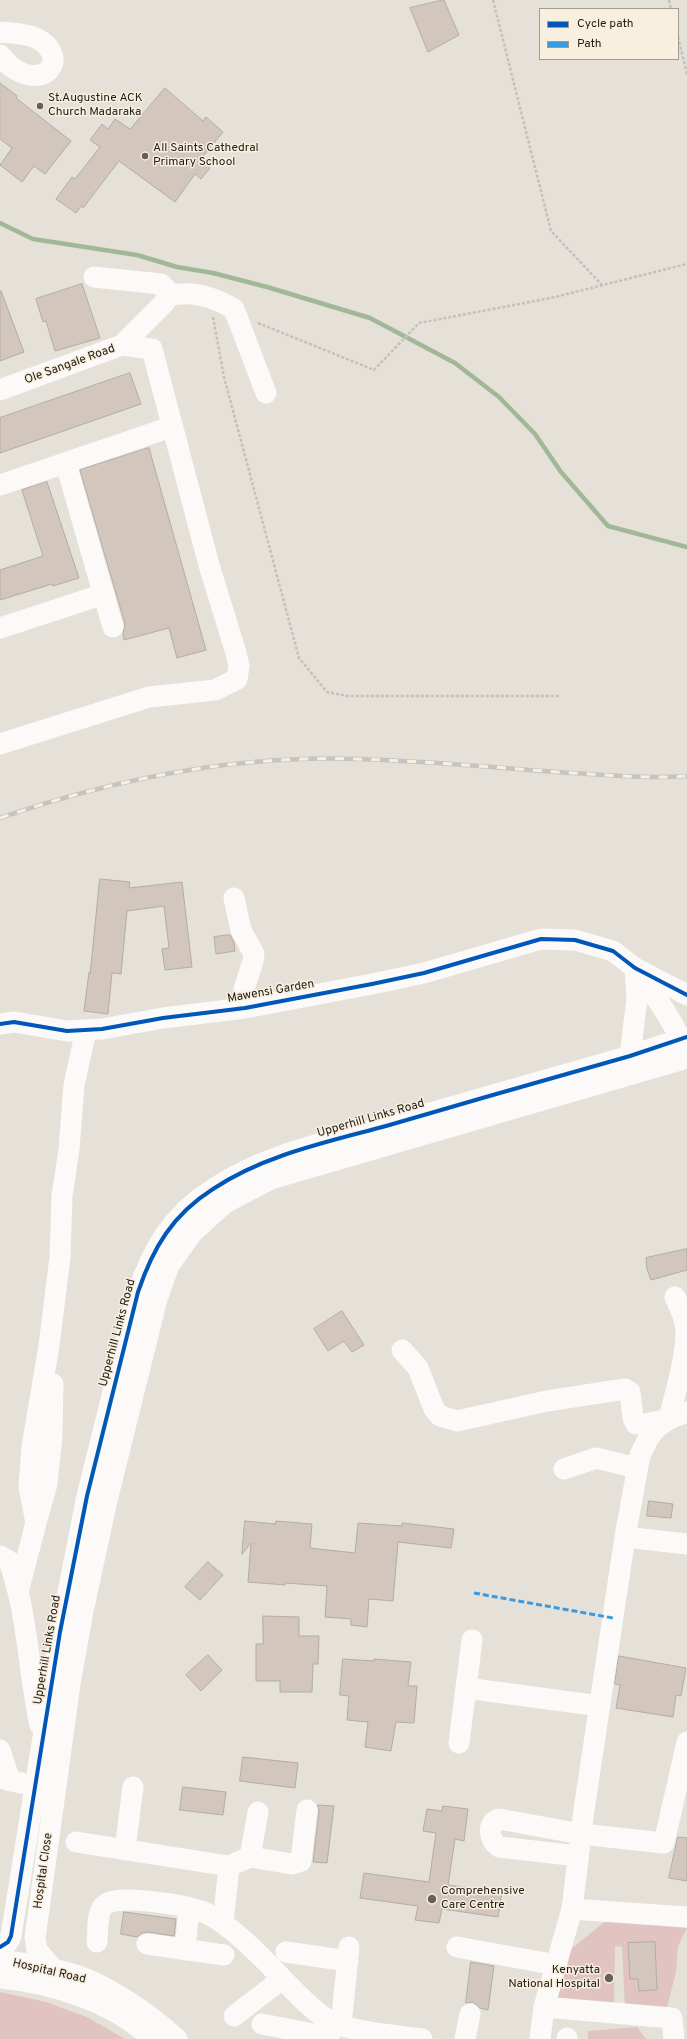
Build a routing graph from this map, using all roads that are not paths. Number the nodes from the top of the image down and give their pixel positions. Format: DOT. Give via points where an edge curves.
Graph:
graph roads {
  1 [pos="0,32"];
  2 [pos="0,55"];
  3 [pos="94,277"];
  4 [pos="167,296"];
  5 [pos="122,345"];
  6 [pos="0,390"];
  7 [pos="266,393"];
  8 [pos="171,427"];
  9 [pos="66,464"];
  10 [pos="0,485"];
  11 [pos="104,594"];
  12 [pos="113,627"];
  13 [pos="0,628"];
  14 [pos="0,744"];
  15 [pos="234,898"];
  16 [pos="636,968"];
  17 [pos="687,995"];
  18 [pos="245,1008"];
  19 [pos="0,1024"];
  20 [pos="86,1030"];
  21 [pos="685,1043"];
  22 [pos="687,1058"];
  23 [pos="632,1065"];
  24 [pos="675,1297"];
  25 [pos="402,1350"];
  26 [pos="678,1416"];
  27 [pos="637,1468"];
  28 [pos="564,1469"];
  29 [pos="625,1537"];
  30 [pos="687,1544"];
  31 [pos="0,1556"];
  32 [pos="19,1588"];
  33 [pos="472,1640"];
  34 [pos="466,1688"];
  35 [pos="600,1706"];
  36 [pos="43,1734"];
  37 [pos="459,1742"];
  38 [pos="687,1742"];
  39 [pos="0,1750"];
  40 [pos="5,1779"];
  41 [pos="34,1784"];
  42 [pos="133,1787"];
  43 [pos="57,1788"];
  44 [pos="307,1810"];
  45 [pos="258,1812"];
  46 [pos="581,1834"];
  47 [pos="76,1842"];
  48 [pos="125,1850"];
  49 [pos="578,1856"];
  50 [pos="250,1857"];
  51 [pos="229,1866"];
  52 [pos="189,1908"];
  53 [pos="572,1909"];
  54 [pos="7,1912"];
  55 [pos="687,1917"];
  56 [pos="222,1923"];
  57 [pos="97,1942"];
  58 [pos="147,1944"];
  59 [pos="0,1947"];
  60 [pos="457,1947"];
  61 [pos="185,1950"];
  62 [pos="286,1952"];
  63 [pos="224,1955"];
  64 [pos="0,1960"];
  65 [pos="557,1965"];
  66 [pos="55,1971"];
  67 [pos="0,1978"];
  68 [pos="282,1979"];
  69 [pos="544,2007"];
  70 [pos="470,2014"];
  71 [pos="234,2016"];
  72 [pos="262,2024"];
  73 [pos="333,2031"];
  74 [pos="378,2036"];
  75 [pos="152,2039"];
  76 [pos="177,2039"];
  77 [pos="422,2039"];
  78 [pos="465,2039"];
  79 [pos="540,2039"];
  80 [pos="674,2039"];
  1 -- 2 [label="street" via="22,34 41,41 53,55 53,64 48,73 40,76 26,74 12,68"];
  3 -- 4 [label="street" via="161,284 167,290"];
  4 -- 5 [label="street, Ole Sangale Road" via="165,302"];
  4 -- 7 [label="street" via="181,292 221,302 234,309"];
  5 -- 6 [label="street, Ole Sangale Road"];
  5 -- 8 [label="street" via="152,349"];
  8 -- 9 [label="street"];
  8 -- 14 [label="street" via="236,653 236,679 215,690 149,697"];
  9 -- 10 [label="street"];
  9 -- 11 [label="street"];
  11 -- 12 [label="street"];
  11 -- 13 [label="street"];
  15 -- 18 [label="street" via="242,930 254,954 244,989"];
  16 -- 17 [label="street"];
  16 -- 18 [label="street, Mawensi Garden" via="605,949 575,940 541,939 409,976"];
  16 -- 21 [label="street"];
  16 -- 23 [label="street" via="638,998"];
  18 -- 20 [label="street, Mawensi Garden"];
  19 -- 20 [label="street, Mawensi Garden" via="14,1022 67,1031"];
  20 -- 32 [label="street" via="74,1085 69,1150 62,1196 60,1257 32,1447 29,1487 36,1523"];
  21 -- 23 [label="street, Upperhill Links Road"];
  22 -- 23 [label="street, Upperhill Links Road"];
  23 -- 36 [label="street, Upperhill Links Road" via="272,1158 213,1189 164,1234 147,1266 138,1292 87,1496"];
  23 -- 43 [label="street, Upperhill Links Road" via="271,1179 225,1203 192,1233 169,1265 148,1329 83,1611 70,1684"];
  24 -- 26 [label="street" via="683,1314 686,1330"];
  25 -- 26 [label="street" via="418,1368 434,1409 447,1419 457,1421 547,1401 625,1389 630,1392 632,1418 636,1424"];
  26 -- 27 [label="street" via="656,1428 648,1439"];
  27 -- 28 [label="street" via="596,1458"];
  27 -- 29 [label="street"];
  29 -- 30 [label="street"];
  29 -- 35 [label="street"];
  31 -- 32 [label="street" via="10,1561"];
  32 -- 36 [label="street" via="32,1691"];
  33 -- 34 [label="street"];
  34 -- 35 [label="street"];
  34 -- 37 [label="street"];
  35 -- 46 [label="street"];
  36 -- 41 [label="street, Upperhill Links Road"];
  38 -- 46 [label="street" via="664,1843"];
  39 -- 40 [label="street"];
  40 -- 41 [label="street"];
  41 -- 43 [label="street"];
  41 -- 54 [label="street, Hospital Close"];
  42 -- 48 [label="street"];
  43 -- 66 [label="street, Hospital Close" via="35,1938 37,1950"];
  44 -- 50 [label="street" via="301,1861 292,1864"];
  45 -- 50 [label="street"];
  46 -- 49 [label="street"];
  46 -- 49 [label="street" via="499,1819 493,1822 490,1829 493,1842 499,1847"];
  47 -- 48 [label="street"];
  48 -- 51 [label="street"];
  49 -- 53 [label="street"];
  50 -- 51 [label="street"];
  51 -- 56 [label="street"];
  52 -- 56 [label="street" via="208,1914"];
  52 -- 57 [label="street" via="148,1901 108,1902 102,1906 99,1914"];
  52 -- 61 [label="street"];
  53 -- 55 [label="street"];
  53 -- 65 [label="street"];
  54 -- 59 [label="street, Hospital Close" via="10,1936 8,1942"];
  56 -- 68 [label="street"];
  58 -- 61 [label="street"];
  60 -- 65 [label="street"];
  61 -- 63 [label="street"];
  62 -- 73 [label="street" via="349,1954"];
  64 -- 66 [label="street, Hospital Road"];
  65 -- 69 [label="street"];
  66 -- 76 [label="street, Hospital Road" via="84,1978 128,2000"];
  67 -- 75 [label="street, Hospital Road" via="44,1985 83,1997 111,2010"];
  68 -- 71 [label="street"];
  68 -- 73 [label="street"];
  69 -- 79 [label="street"];
  69 -- 80 [label="street" via="672,2018"];
  70 -- 78 [label="street"];
  72 -- 73 [label="street"];
  73 -- 74 [label="street"];
  74 -- 77 [label="street"];
}
